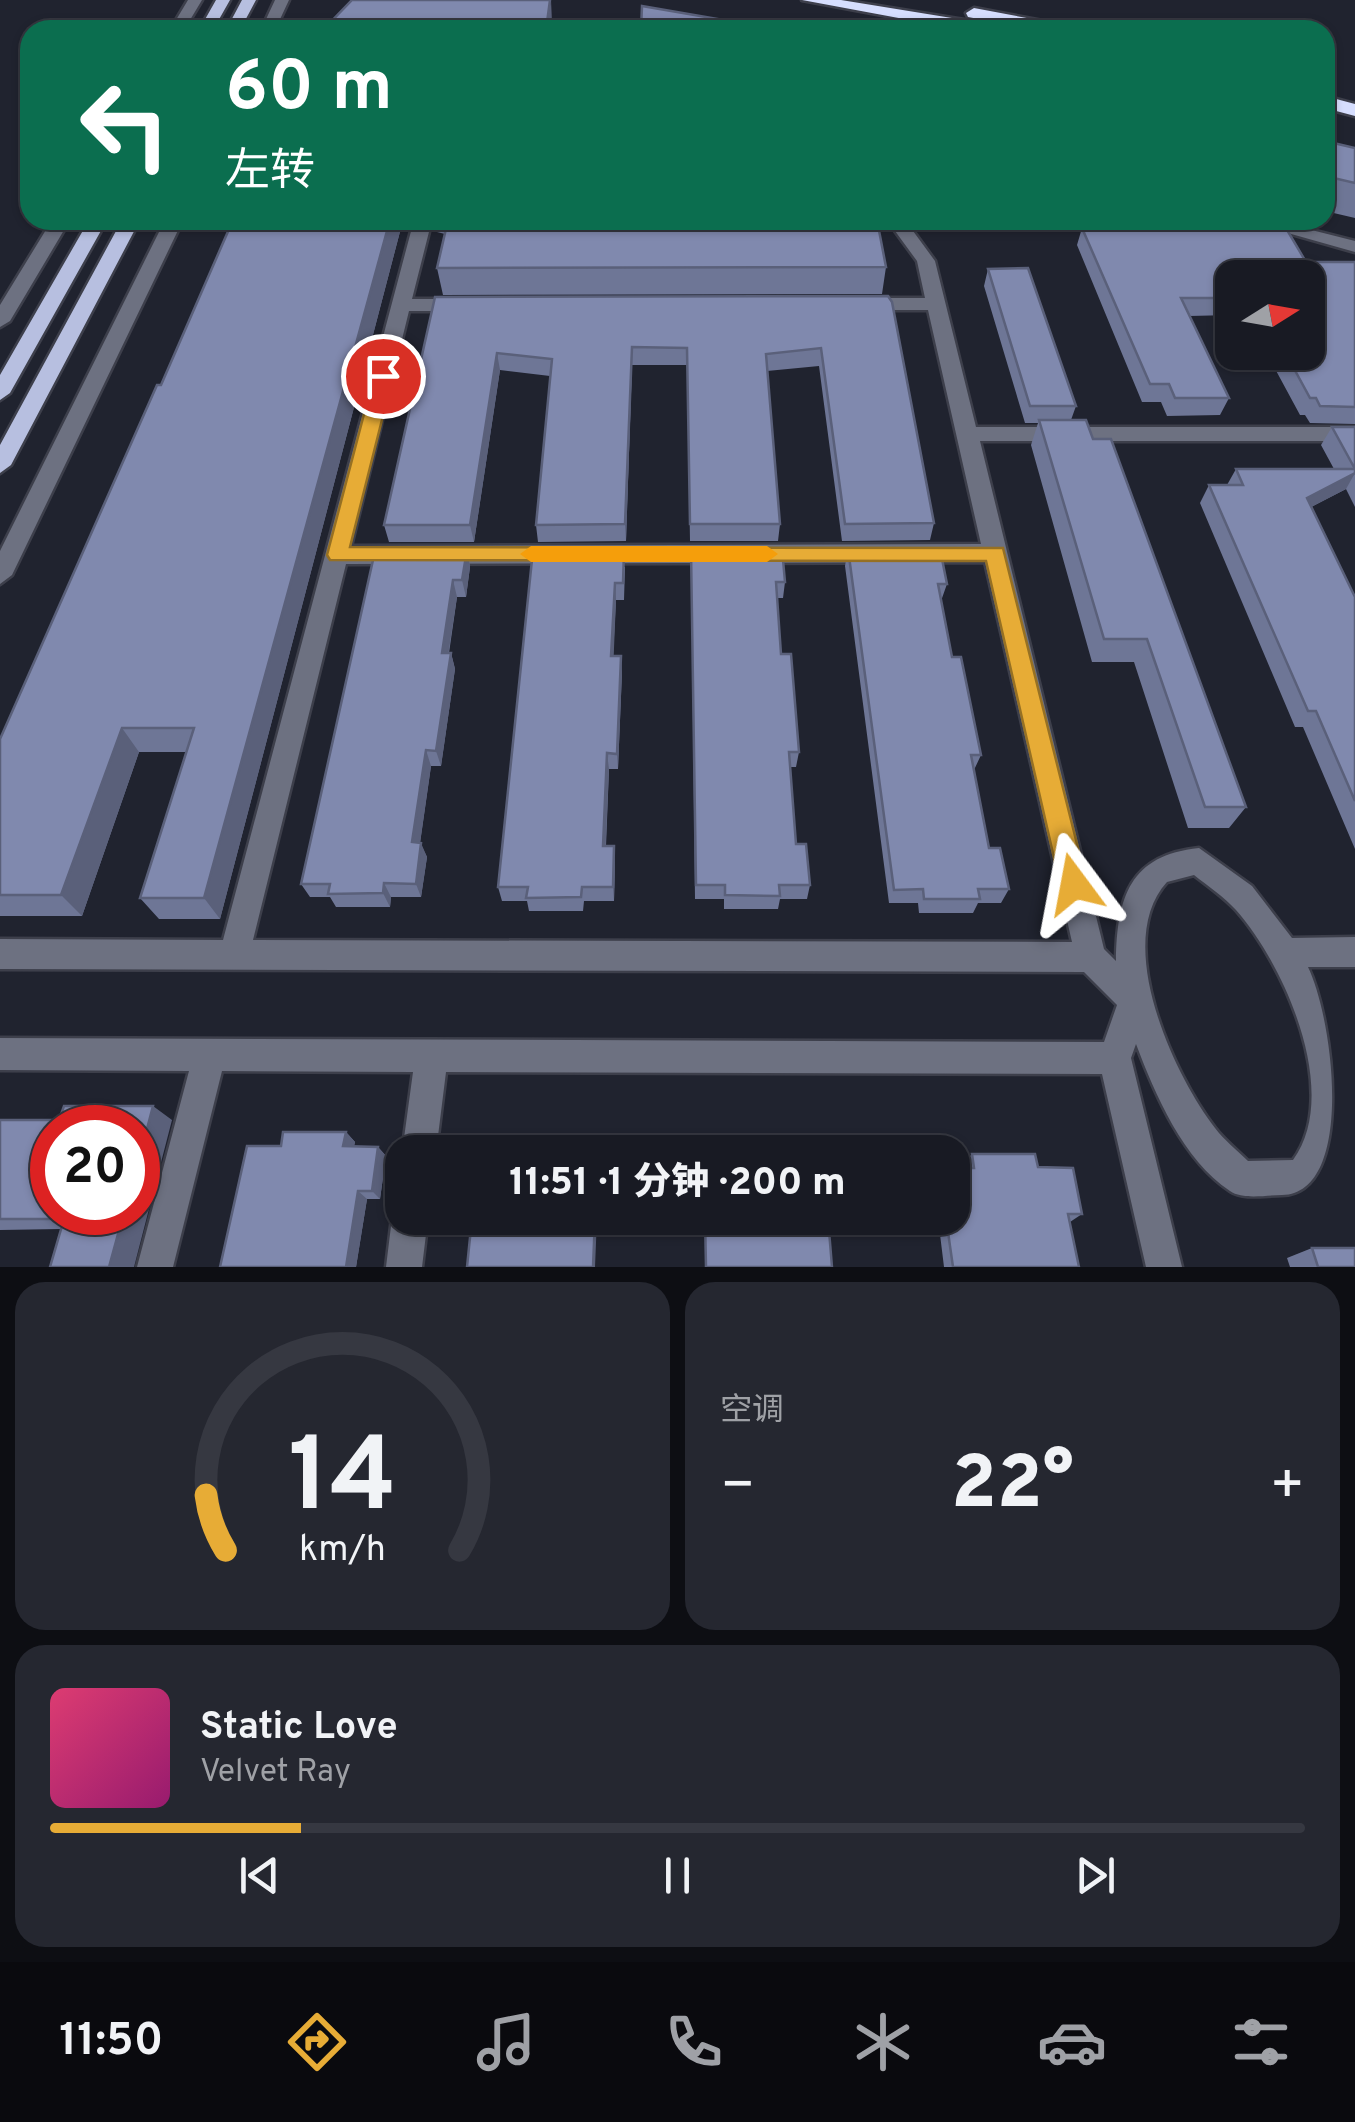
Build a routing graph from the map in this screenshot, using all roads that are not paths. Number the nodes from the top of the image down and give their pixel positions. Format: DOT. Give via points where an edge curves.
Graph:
graph roads {
  1 [pos="810,0"];
  2 [pos="897,0"];
  3 [pos="934,20"];
  4 [pos="1008,20"];
  5 [pos="55,230"];
  6 [pos="92,230"];
  7 [pos="126,230"];
  8 [pos="169,230"];
  9 [pos="421,230"];
  10 [pos="903,230"];
  11 [pos="1291,230"];
  12 [pos="1355,246"];
  13 [pos="837,304"];
  14 [pos="936,304"];
  15 [pos="402,305"];
  16 [pos="481,305"];
  17 [pos="0,321"];
  18 [pos="0,393"];
  19 [pos="966,434"];
  20 [pos="1355,434"];
  21 [pos="0,465"];
  22 [pos="995,553"];
  23 [pos="337,555"];
  24 [pos="0,575"];
  25 [pos="1355,952"];
  26 [pos="1285,953"];
  27 [pos="0,954"];
  28 [pos="234,955"];
  29 [pos="1091,957"];
  30 [pos="1134,1000"];
  31 [pos="0,1054"];
  32 [pos="210,1055"];
  33 [pos="432,1056"];
  34 [pos="1114,1058"];
  35 [pos="421,1135"];
  36 [pos="408,1235"];
  37 [pos="156,1267"];
  38 [pos="404,1267"];
  39 [pos="1164,1267"];
  1 -- 3 [label="highway"];
  2 -- 4 [label="highway"];
  5 -- 17 [label="street"];
  6 -- 18 [label="main road"];
  7 -- 21 [label="main road"];
  8 -- 24 [label="street"];
  9 -- 15 [label="street"];
  10 -- 14 [label="street" via="926,261"];
  11 -- 12 [label="street"];
  13 -- 14 [label="street"];
  14 -- 19 [label="street"];
  15 -- 16 [label="street"];
  15 -- 23 [label="street"];
  19 -- 20 [label="street"];
  19 -- 22 [label="street"];
  22 -- 23 [label="street"];
  22 -- 29 [label="street"];
  23 -- 28 [label="street"];
  25 -- 26 [label="street"];
  26 -- 30 [label="street" via="1246,900 1199,861 1167,864 1147,879 1130,936"];
  26 -- 30 [label="street" via="1320,1030 1322,1146 1302,1177 1241,1178 1200,1136"];
  27 -- 28 [label="street"];
  28 -- 29 [label="street"];
  29 -- 30 [label="street"];
  30 -- 34 [label="street"];
  31 -- 32 [label="street"];
  32 -- 33 [label="street"];
  32 -- 37 [label="street"];
  33 -- 34 [label="street"];
  33 -- 35 [label="street"];
  34 -- 39 [label="street"];
  36 -- 38 [label="street"];
}
